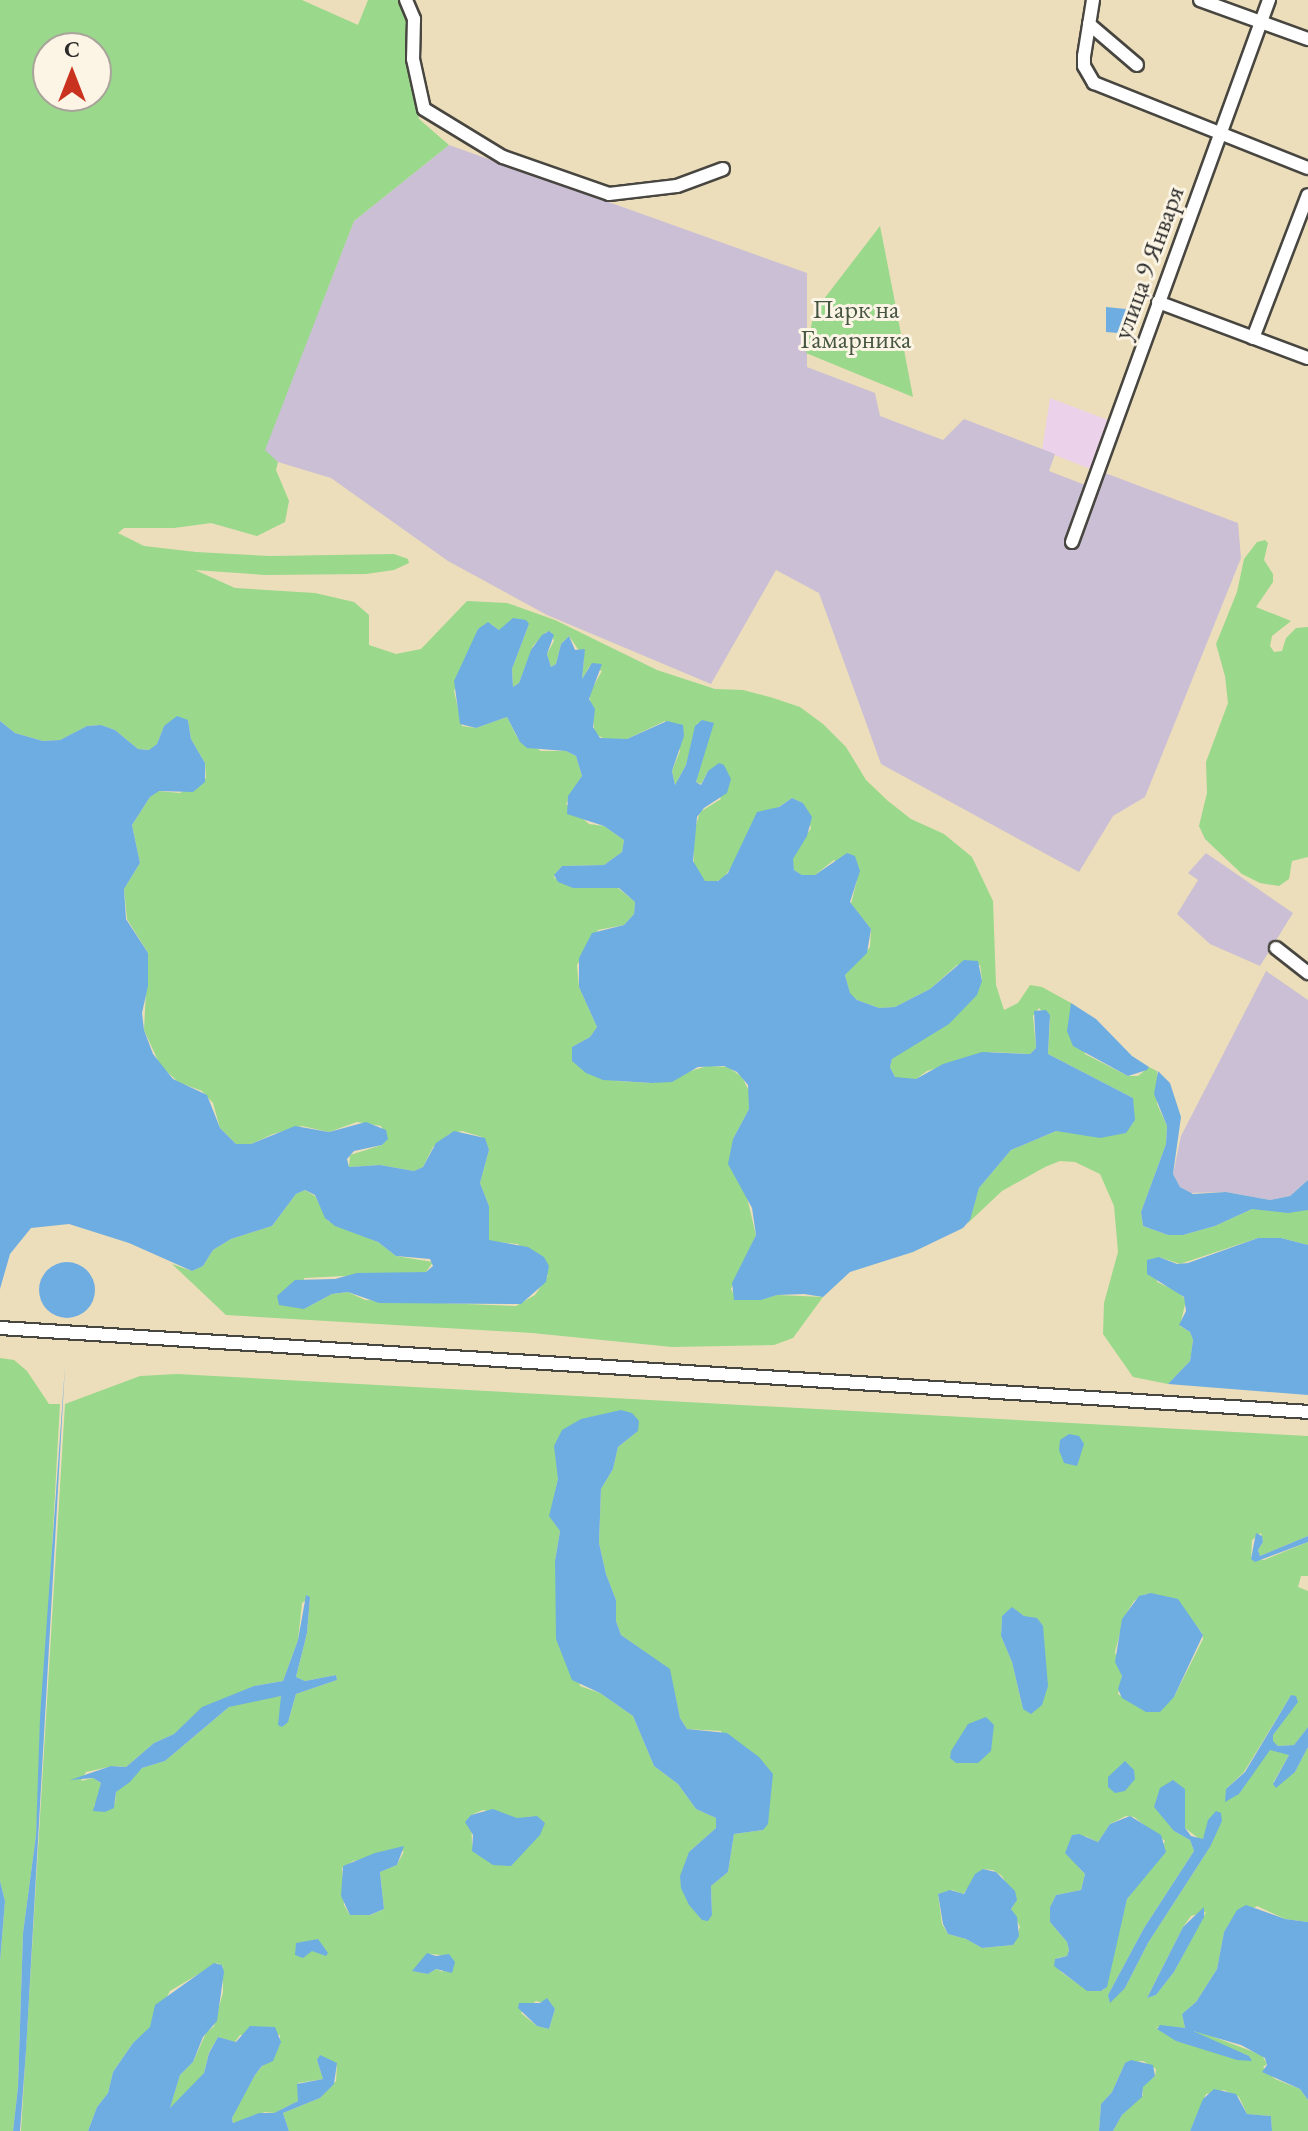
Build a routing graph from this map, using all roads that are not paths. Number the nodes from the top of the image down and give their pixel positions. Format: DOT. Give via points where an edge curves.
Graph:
graph roads {
  1 [pos="406,0"];
  2 [pos="1093,0"];
  3 [pos="1200,0"];
  4 [pos="1269,0"];
  5 [pos="1261,21"];
  6 [pos="1089,24"];
  7 [pos="1308,39"];
  8 [pos="1137,65"];
  9 [pos="1219,134"];
  10 [pos="1308,168"];
  11 [pos="723,169"];
  12 [pos="1308,195"];
  13 [pos="1158,302"];
  14 [pos="1253,338"];
  15 [pos="1308,358"];
  16 [pos="1072,542"];
  17 [pos="1276,948"];
  18 [pos="1308,973"];
  19 [pos="0,1328"];
  20 [pos="1308,1412"];
  1 -- 11 [label="street" via="414,19 413,59 424,109 503,157 609,194 677,186"];
  2 -- 6 [label="street"];
  3 -- 5 [label="street"];
  4 -- 5 [label="street, улица 9 Января"];
  5 -- 7 [label="street"];
  5 -- 9 [label="street, улица 9 Января"];
  6 -- 8 [label="street"];
  6 -- 9 [label="street" via="1084,66 1094,83"];
  9 -- 10 [label="street"];
  9 -- 13 [label="street, улица 9 Января"];
  12 -- 14 [label="street"];
  13 -- 14 [label="street"];
  13 -- 16 [label="street, улица 9 Января"];
  14 -- 15 [label="street"];
  17 -- 18 [label="street"];
  19 -- 20 [label="street"];
}
